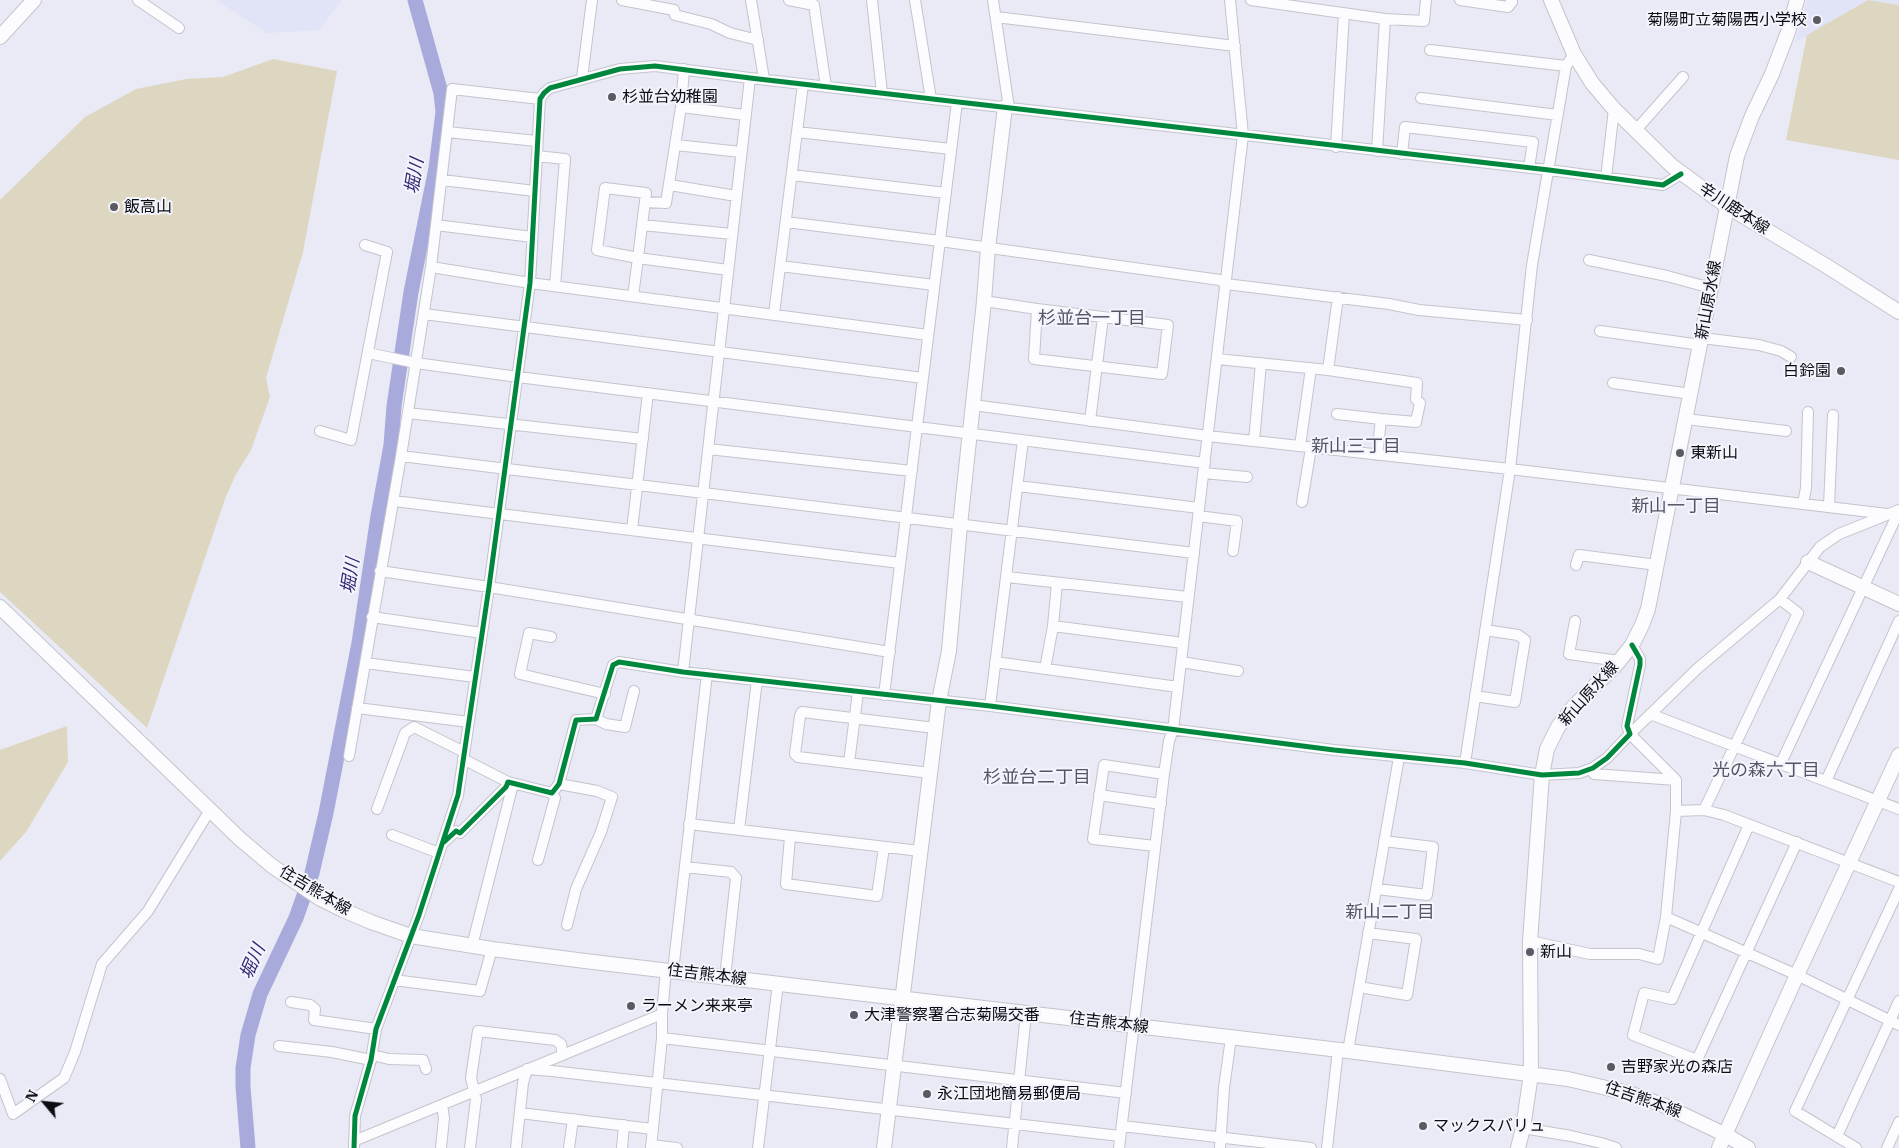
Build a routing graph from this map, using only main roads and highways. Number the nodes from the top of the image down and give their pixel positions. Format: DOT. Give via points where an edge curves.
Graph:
graph roads {
  1 [pos="34,0"];
  2 [pos="1551,0"];
  3 [pos="1797,0"];
  4 [pos="0,37"];
  5 [pos="1007,107"];
  6 [pos="1728,207"];
  7 [pos="1899,312"];
  8 [pos="1808,562"];
  9 [pos="1899,604"];
  10 [pos="0,607"];
  11 [pos="1899,755"];
  12 [pos="903,999"];
  13 [pos="1531,1074"];
  14 [pos="1726,1134"];
  15 [pos="884,1148"];
  16 [pos="1518,1148"];
  17 [pos="1719,1148"];
  18 [pos="1748,1148"];
  1 -- 4 [label="main road"];
  2 -- 6 [label="main road, 辛川鹿本線" via="1570,60 1614,109 1681,174"];
  3 -- 6 [label="main road, 新山原水線" via="1788,32 1737,156"];
  5 -- 12 [label="main road" via="988,248 949,651 935,728"];
  6 -- 7 [label="main road, 辛川鹿本線"];
  6 -- 13 [label="main road, 新山原水線" via="1648,609 1632,645 1574,706 1547,749 1542,775 1530,941"];
  8 -- 9 [label="main road"];
  10 -- 12 [label="main road, 住吉熊本線" via="240,839 319,898 371,922 411,936 492,949"];
  11 -- 14 [label="main road"];
  12 -- 13 [label="main road, 住吉熊本線"];
  12 -- 15 [label="main road"];
  13 -- 14 [label="main road, 住吉熊本線" via="1632,1094"];
  13 -- 16 [label="main road"];
  14 -- 17 [label="main road"];
  14 -- 18 [label="main road, 住吉熊本線"];
}
